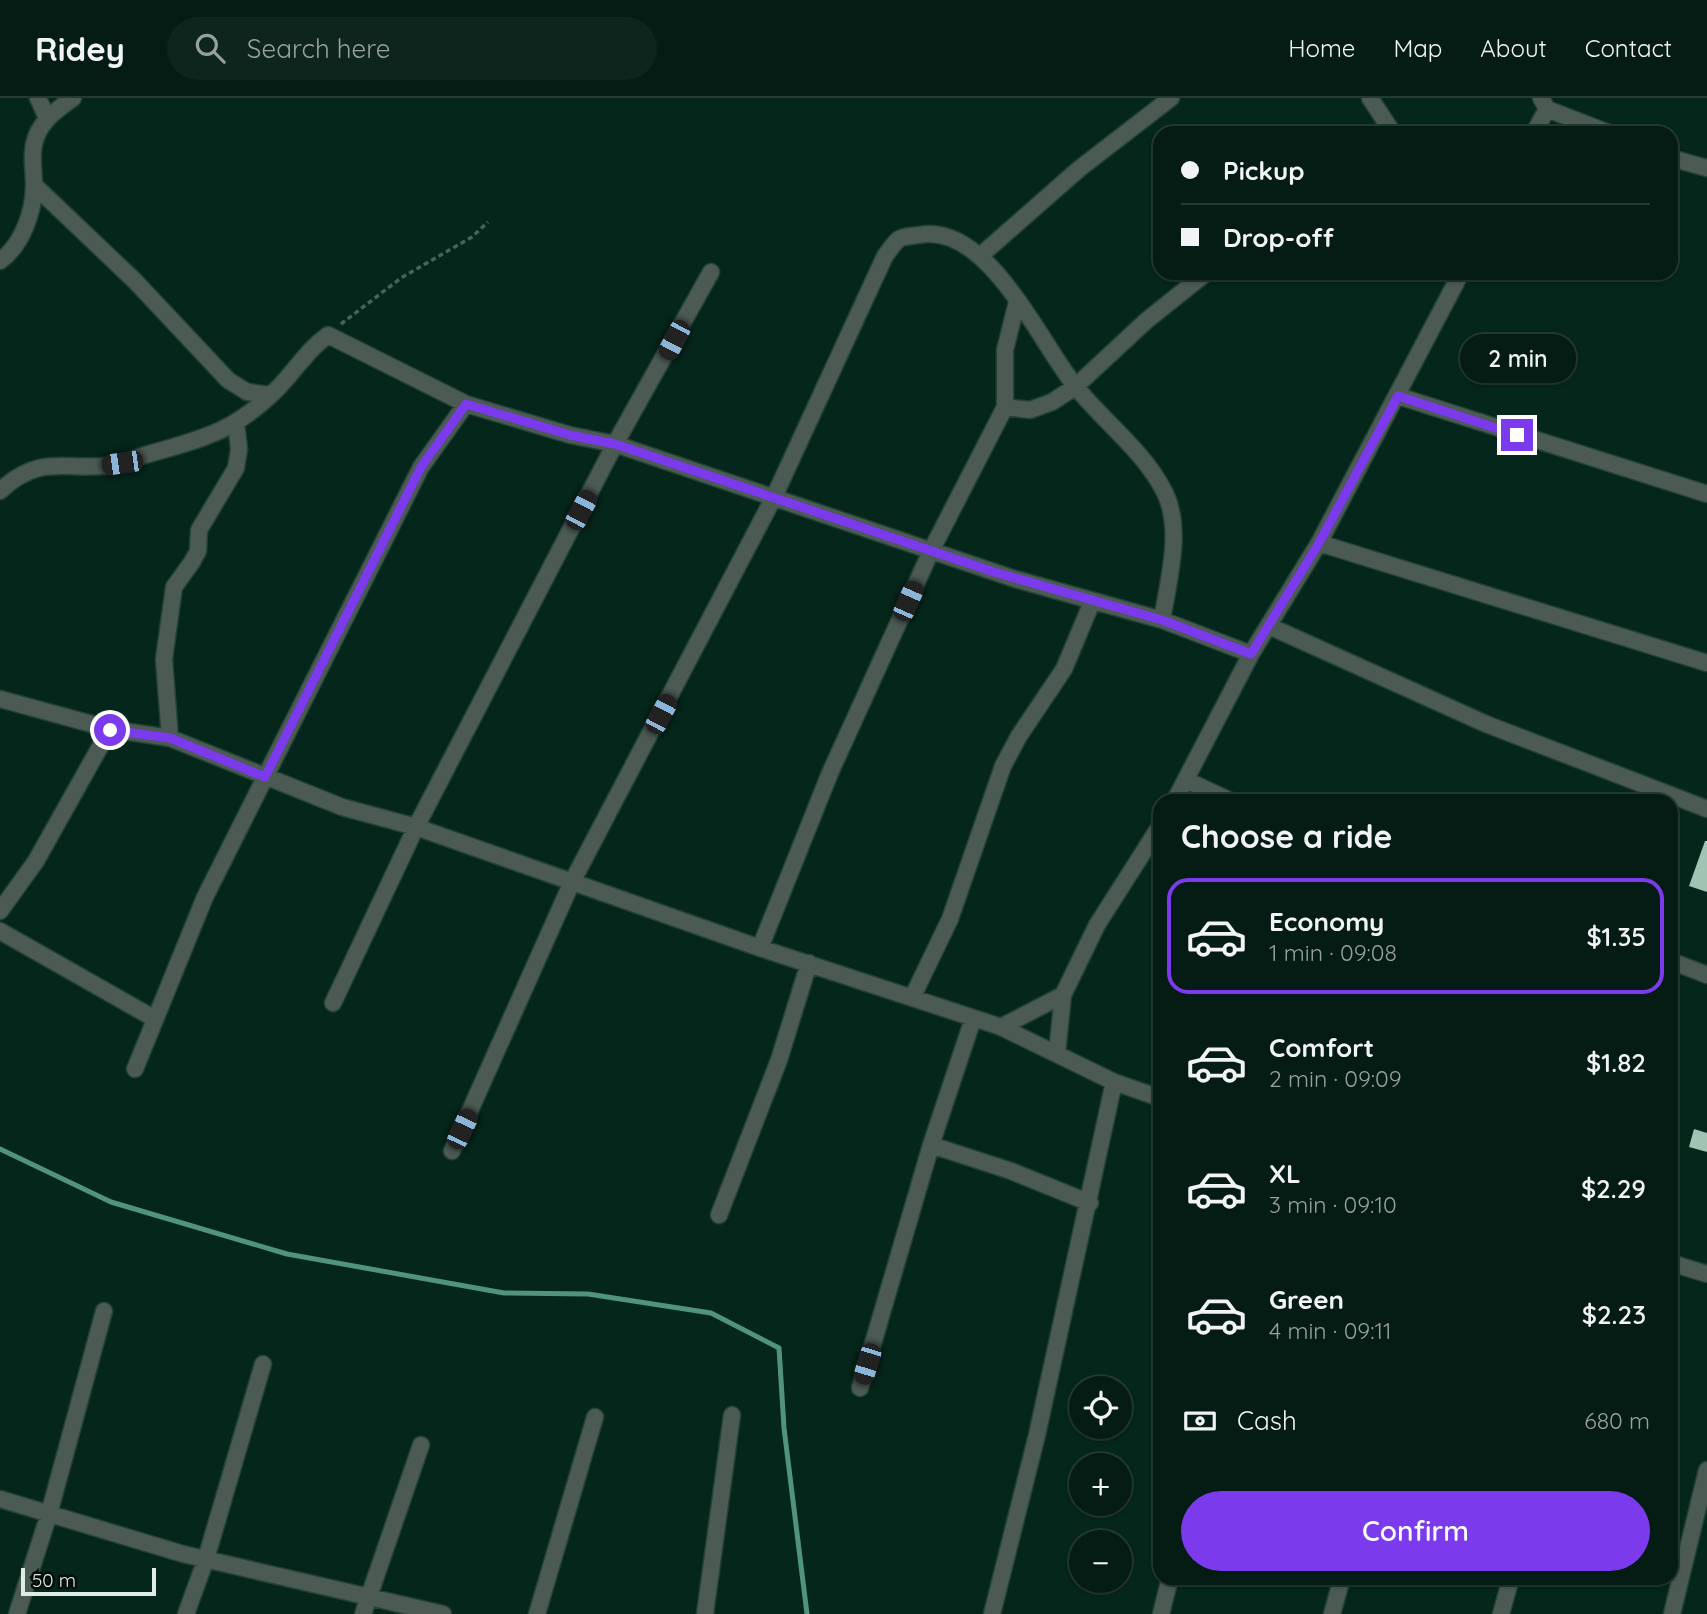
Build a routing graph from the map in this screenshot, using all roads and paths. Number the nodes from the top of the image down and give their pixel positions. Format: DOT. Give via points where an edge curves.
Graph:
graph roads {
  1 [pos="38,98"];
  2 [pos="73,98"];
  3 [pos="1171,98"];
  4 [pos="1370,98"];
  5 [pos="1544,103"];
  6 [pos="47,118"];
  7 [pos="1388,126"];
  8 [pos="1536,126"];
  9 [pos="1594,126"];
  10 [pos="1678,160"];
  11 [pos="1707,168"];
  12 [pos="34,185"];
  13 [pos="488,222"];
  14 [pos="981,256"];
  15 [pos="0,261"];
  16 [pos="711,272"];
  17 [pos="1197,280"];
  18 [pos="1457,280"];
  19 [pos="1017,302"];
  20 [pos="328,335"];
  21 [pos="1075,387"];
  22 [pos="270,395"];
  23 [pos="1398,396"];
  24 [pos="466,404"];
  25 [pos="1005,407"];
  26 [pos="236,423"];
  27 [pos="615,444"];
  28 [pos="0,491"];
  29 [pos="1707,494"];
  30 [pos="774,497"];
  31 [pos="1319,543"];
  32 [pos="931,551"];
  33 [pos="1092,602"];
  34 [pos="1162,620"];
  35 [pos="1269,626"];
  36 [pos="1251,654"];
  37 [pos="1707,663"];
  38 [pos="0,699"];
  39 [pos="110,730"];
  40 [pos="170,738"];
  41 [pos="265,777"];
  42 [pos="1186,779"];
  43 [pos="1178,794"];
  44 [pos="1217,794"];
  45 [pos="1668,794"];
  46 [pos="1678,798"];
  47 [pos="1707,809"];
  48 [pos="416,827"];
  49 [pos="1153,837"];
  50 [pos="572,882"];
  51 [pos="0,911"];
  52 [pos="0,931"];
  53 [pos="760,948"];
  54 [pos="809,963"];
  55 [pos="1678,964"];
  56 [pos="1707,975"];
  57 [pos="1063,995"];
  58 [pos="912,998"];
  59 [pos="333,1003"];
  60 [pos="155,1019"];
  61 [pos="972,1019"];
  62 [pos="1001,1027"];
  63 [pos="1057,1053"];
  64 [pos="135,1069"];
  65 [pos="1114,1082"];
  66 [pos="1153,1096"];
  67 [pos="931,1146"];
  68 [pos="452,1151"];
  69 [pos="1090,1203"];
  70 [pos="719,1215"];
  71 [pos="1678,1265"];
  72 [pos="1707,1274"];
  73 [pos="104,1311"];
  74 [pos="263,1364"];
  75 [pos="860,1388"];
  76 [pos="732,1415"];
  77 [pos="595,1417"];
  78 [pos="421,1445"];
  79 [pos="1707,1470"];
  80 [pos="0,1499"];
  81 [pos="50,1514"];
  82 [pos="206,1559"];
  83 [pos="1168,1585"];
  84 [pos="1340,1585"];
  85 [pos="1509,1585"];
  86 [pos="368,1597"];
  87 [pos="17,1614"];
  88 [pos="186,1614"];
  89 [pos="363,1614"];
  90 [pos="443,1614"];
  91 [pos="537,1614"];
  92 [pos="705,1614"];
  93 [pos="992,1614"];
  94 [pos="1161,1614"];
  95 [pos="1332,1614"];
  96 [pos="1501,1614"];
  97 [pos="1672,1614"];
  1 -- 6 [label="street"];
  2 -- 6 [label="street"];
  3 -- 14 [label="street" via="1079,169"];
  4 -- 7 [label="street"];
  5 -- 8 [label="street"];
  5 -- 9 [label="street"];
  6 -- 12 [label="street" via="36,136 31,162"];
  10 -- 11 [label="street"];
  12 -- 15 [label="street" via="22,235"];
  12 -- 22 [label="street" via="135,281 228,380 247,392"];
  13 -- 20 [label="path" via="472,237 401,278"];
  14 -- 19 [label="street"];
  14 -- 30 [label="street" via="959,239 929,233 899,239 885,256"];
  16 -- 27 [label="street"];
  17 -- 21 [label="street"];
  18 -- 23 [label="street"];
  19 -- 21 [label="street"];
  19 -- 25 [label="street" via="1005,350"];
  20 -- 22 [label="street" via="312,346"];
  20 -- 24 [label="street"];
  21 -- 25 [label="street" via="1030,410"];
  21 -- 34 [label="street" via="1147,466 1166,495 1173,527"];
  22 -- 26 [label="street"];
  23 -- 29 [label="street"];
  23 -- 31 [label="street"];
  24 -- 27 [label="street"];
  24 -- 41 [label="street" via="421,467"];
  25 -- 32 [label="street"];
  26 -- 28 [label="street" via="203,440 122,463 30,469"];
  26 -- 40 [label="street" via="236,468 199,530 198,551 173,587 164,659"];
  27 -- 30 [label="street"];
  27 -- 48 [label="street"];
  30 -- 32 [label="street"];
  30 -- 50 [label="street"];
  31 -- 35 [label="street"];
  31 -- 37 [label="street"];
  32 -- 33 [label="street"];
  32 -- 53 [label="street" via="830,774"];
  33 -- 34 [label="street"];
  33 -- 58 [label="street" via="1064,669 1003,766 950,919"];
  34 -- 36 [label="street"];
  35 -- 36 [label="street"];
  35 -- 45 [label="street" via="1486,724"];
  36 -- 42 [label="street"];
  38 -- 39 [label="street"];
  39 -- 40 [label="street"];
  39 -- 51 [label="street" via="36,861"];
  40 -- 41 [label="street"];
  41 -- 48 [label="street" via="342,807"];
  41 -- 60 [label="street" via="205,897"];
  42 -- 43 [label="street"];
  42 -- 44 [label="street"];
  46 -- 47 [label="street"];
  48 -- 50 [label="street"];
  48 -- 59 [label="street"];
  49 -- 57 [label="street" via="1097,925"];
  50 -- 53 [label="street"];
  50 -- 68 [label="street"];
  52 -- 60 [label="street"];
  53 -- 54 [label="street"];
  54 -- 58 [label="street"];
  54 -- 70 [label="street" via="779,1060"];
  55 -- 56 [label="street"];
  57 -- 62 [label="street"];
  57 -- 63 [label="street"];
  58 -- 61 [label="street"];
  60 -- 64 [label="street"];
  61 -- 62 [label="street"];
  61 -- 67 [label="street"];
  62 -- 63 [label="street"];
  63 -- 65 [label="street"];
  65 -- 66 [label="street"];
  65 -- 69 [label="street"];
  67 -- 69 [label="street"];
  67 -- 75 [label="street"];
  69 -- 93 [label="street"];
  71 -- 72 [label="street"];
  73 -- 81 [label="street"];
  74 -- 82 [label="street"];
  76 -- 92 [label="street"];
  77 -- 91 [label="street"];
  78 -- 86 [label="street"];
  79 -- 97 [label="street"];
  80 -- 81 [label="street"];
  81 -- 82 [label="street"];
  81 -- 87 [label="street"];
  82 -- 86 [label="street"];
  82 -- 88 [label="street"];
  83 -- 94 [label="street"];
  84 -- 95 [label="street"];
  85 -- 96 [label="street"];
  86 -- 89 [label="street"];
  86 -- 90 [label="street"];
}
